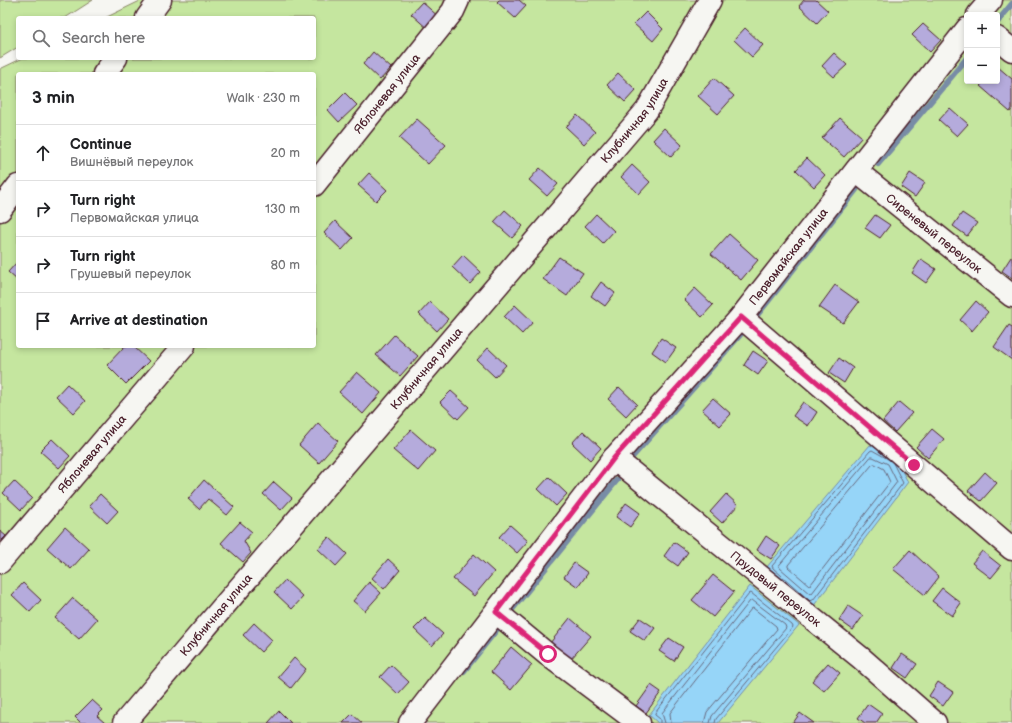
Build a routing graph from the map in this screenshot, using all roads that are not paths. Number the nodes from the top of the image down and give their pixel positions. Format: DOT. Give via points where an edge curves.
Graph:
graph roads {
  1 [pos="160,0"];
  2 [pos="458,0"];
  3 [pos="710,0"];
  4 [pos="991,0"];
  5 [pos="981,12"];
  6 [pos="148,16"];
  7 [pos="964,33"];
  8 [pos="1000,40"];
  9 [pos="1012,50"];
  10 [pos="114,60"];
  11 [pos="106,72"];
  12 [pos="856,171"];
  13 [pos="316,182"];
  14 [pos="16,189"];
  15 [pos="0,210"];
  16 [pos="1012,296"];
  17 [pos="741,317"];
  18 [pos="182,348"];
  19 [pos="614,458"];
  20 [pos="1012,549"];
  21 [pos="0,562"];
  22 [pos="496,612"];
  23 [pos="124,723"];
  24 [pos="410,723"];
  25 [pos="639,723"];
  26 [pos="935,723"];
  1 -- 6 [label="street"];
  2 -- 13 [label="street, Яблоневая улица" via="453,11"];
  3 -- 23 [label="street, Клубничная улица" via="647,110"];
  4 -- 5 [label="street"];
  7 -- 12 [label="street, Первомайская улица"];
  8 -- 9 [label="street"];
  10 -- 11 [label="street"];
  12 -- 16 [label="street, Сиреневый переулок"];
  12 -- 17 [label="street, Первомайская улица"];
  14 -- 15 [label="street"];
  17 -- 19 [label="street, Первомайская улица"];
  17 -- 20 [label="street"];
  18 -- 21 [label="street, Яблоневая улица"];
  19 -- 22 [label="street, Первомайская улица"];
  19 -- 26 [label="street, Прудовый переулок" via="861,658"];
  22 -- 24 [label="street, Первомайская улица"];
  22 -- 25 [label="street"];
}
